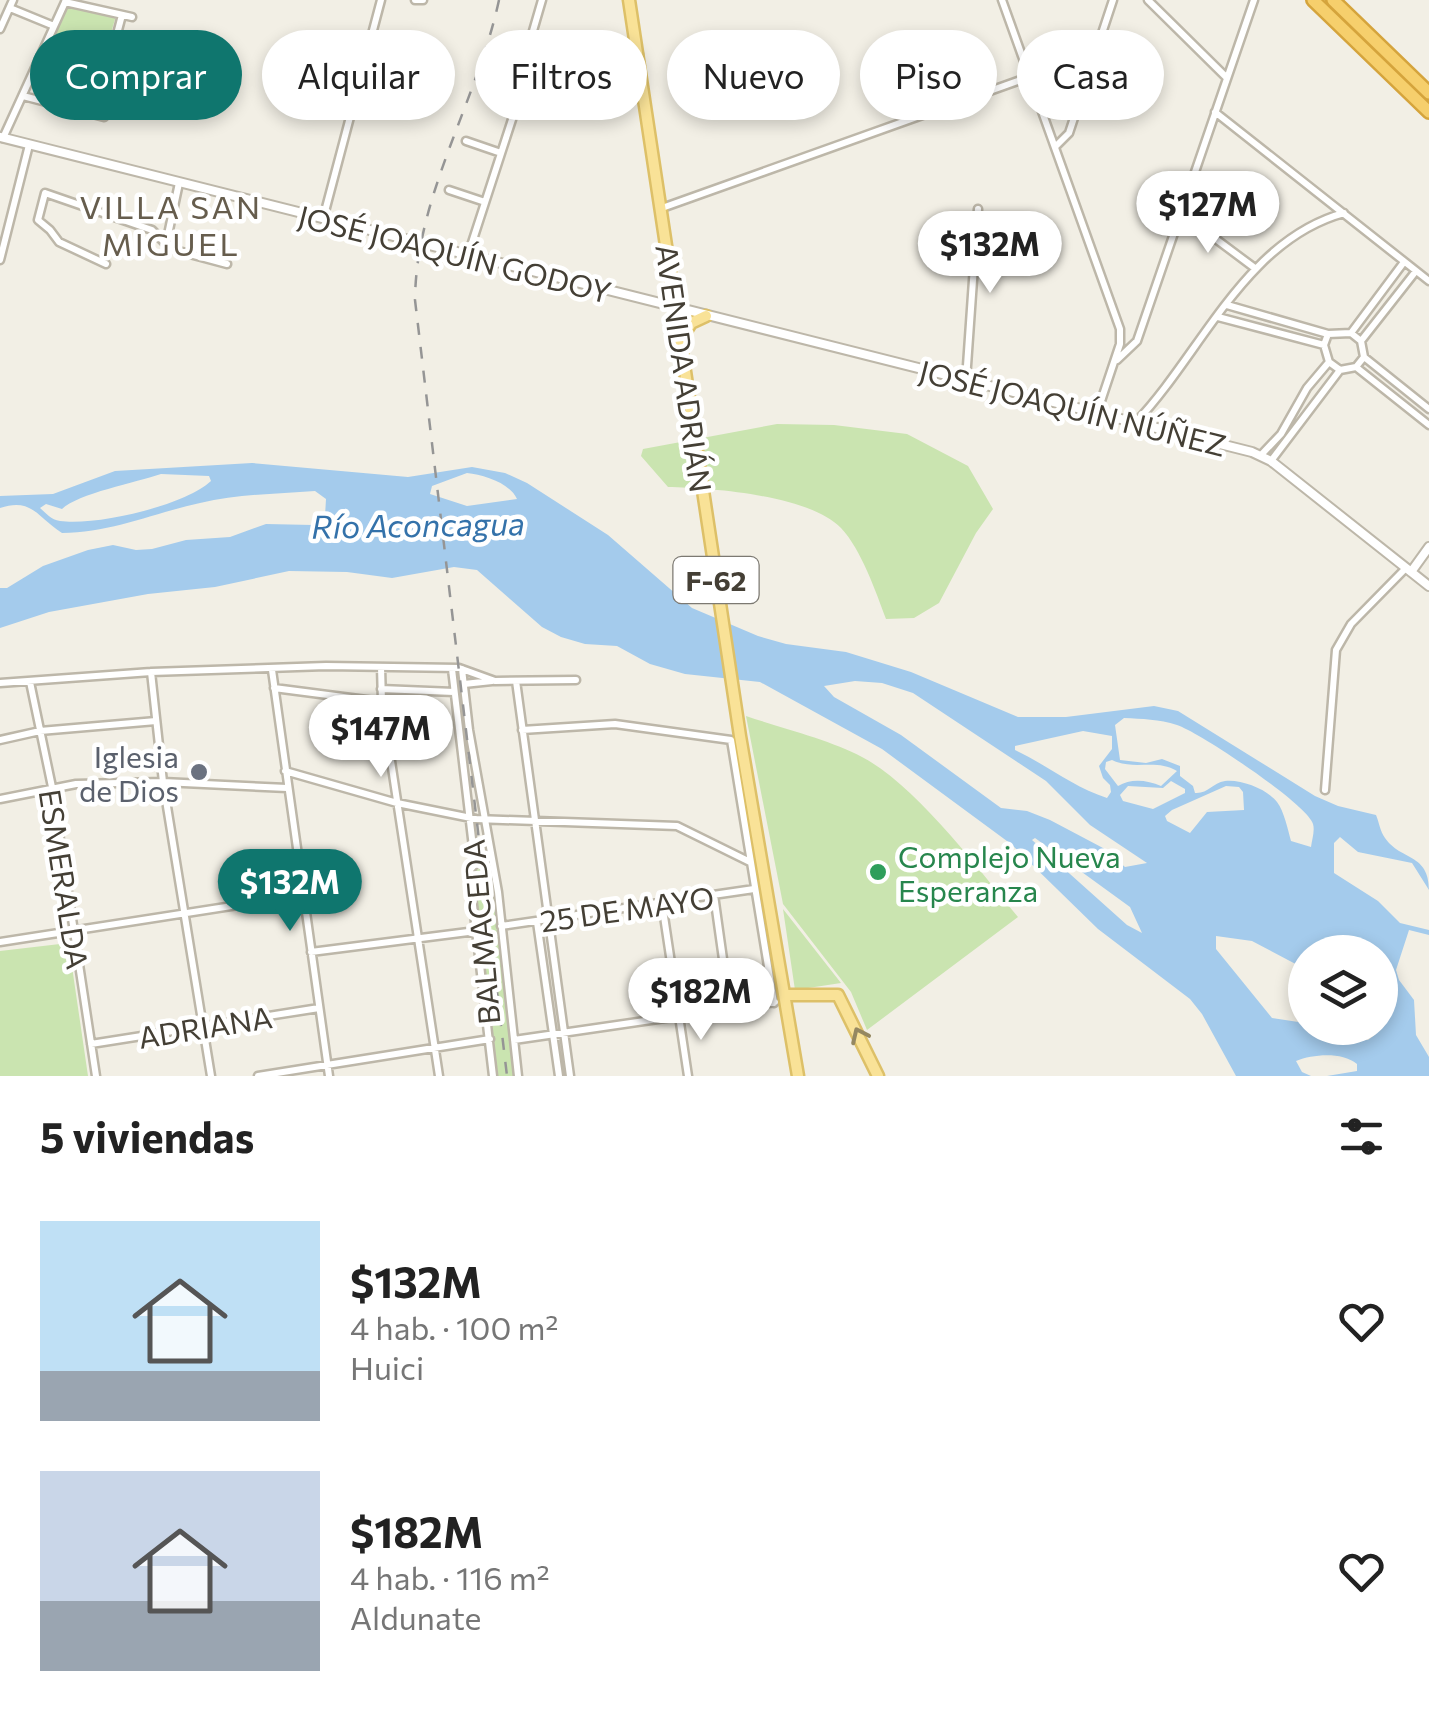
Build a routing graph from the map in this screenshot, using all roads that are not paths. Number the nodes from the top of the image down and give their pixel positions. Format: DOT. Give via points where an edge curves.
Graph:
graph roads {
  1 [pos="381,0"];
  2 [pos="542,0"];
  3 [pos="629,0"];
  4 [pos="1002,0"];
  5 [pos="1113,0"];
  6 [pos="1148,0"];
  7 [pos="1254,0"];
  8 [pos="1313,0"];
  9 [pos="1333,0"];
  10 [pos="65,1"];
  11 [pos="12,4"];
  12 [pos="122,15"];
  13 [pos="132,17"];
  14 [pos="54,26"];
  15 [pos="0,30"];
  16 [pos="52,30"];
  17 [pos="119,30"];
  18 [pos="533,30"];
  19 [pos="634,30"];
  20 [pos="1017,43"];
  21 [pos="1227,78"];
  22 [pos="30,79"];
  23 [pos="1017,82"];
  24 [pos="1429,93"];
  25 [pos="22,96"];
  26 [pos="30,98"];
  27 [pos="647,112"];
  28 [pos="1215,112"];
  29 [pos="1429,112"];
  30 [pos="512,120"];
  31 [pos="1045,120"];
  32 [pos="1,138"];
  33 [pos="466,142"];
  34 [pos="29,144"];
  35 [pos="1055,147"];
  36 [pos="501,152"];
  37 [pos="178,183"];
  38 [pos="449,190"];
  39 [pos="485,202"];
  40 [pos="662,208"];
  41 [pos="978,209"];
  42 [pos="1181,213"];
  43 [pos="1344,213"];
  44 [pos="323,220"];
  45 [pos="166,244"];
  46 [pos="468,255"];
  47 [pos="0,260"];
  48 [pos="1404,262"];
  49 [pos="106,264"];
  50 [pos="227,264"];
  51 [pos="1256,269"];
  52 [pos="1416,270"];
  53 [pos="1429,281"];
  54 [pos="1228,305"];
  55 [pos="677,309"];
  56 [pos="706,316"];
  57 [pos="1218,318"];
  58 [pos="1351,333"];
  59 [pos="1328,334"];
  60 [pos="1121,339"];
  61 [pos="681,340"];
  62 [pos="1362,341"];
  63 [pos="1137,342"];
  64 [pos="1324,346"];
  65 [pos="1364,357"];
  66 [pos="1115,362"];
  67 [pos="1329,362"];
  68 [pos="1356,367"];
  69 [pos="1340,370"];
  70 [pos="966,380"];
  71 [pos="1429,408"];
  72 [pos="1098,413"];
  73 [pos="1136,422"];
  74 [pos="1429,426"];
  75 [pos="1261,455"];
  76 [pos="1271,461"];
  77 [pos="1429,548"];
  78 [pos="1409,570"];
  79 [pos="1429,586"];
  80 [pos="382,667"];
  81 [pos="452,669"];
  82 [pos="462,669"];
  83 [pos="272,670"];
  84 [pos="151,672"];
  85 [pos="495,680"];
  86 [pos="516,680"];
  87 [pos="576,680"];
  88 [pos="30,682"];
  89 [pos="0,683"];
  90 [pos="464,684"];
  91 [pos="274,688"];
  92 [pos="381,689"];
  93 [pos="454,692"];
  94 [pos="382,702"];
  95 [pos="156,721"];
  96 [pos="522,730"];
  97 [pos="40,731"];
  98 [pos="735,738"];
  99 [pos="0,740"];
  100 [pos="285,771"];
  101 [pos="163,782"];
  102 [pos="52,787"];
  103 [pos="287,788"];
  104 [pos="1324,790"];
  105 [pos="0,799"];
  106 [pos="397,803"];
  107 [pos="470,818"];
  108 [pos="484,819"];
  109 [pos="534,821"];
  110 [pos="492,862"];
  111 [pos="750,862"];
  112 [pos="475,864"];
  113 [pos="754,889"];
  114 [pos="303,895"];
  115 [pos="714,895"];
  116 [pos="662,902"];
  117 [pos="185,916"];
  118 [pos="548,920"];
  119 [pos="537,922"];
  120 [pos="500,926"];
  121 [pos="476,931"];
  122 [pos="73,932"];
  123 [pos="418,937"];
  124 [pos="0,942"];
  125 [pos="311,952"];
  126 [pos="785,999"];
  127 [pos="319,1008"];
  128 [pos="730,1009"];
  129 [pos="678,1016"];
  130 [pos="204,1026"];
  131 [pos="564,1032"];
  132 [pos="554,1034"];
  133 [pos="490,1040"];
  134 [pos="514,1040"];
  135 [pos="91,1044"];
  136 [pos="435,1048"];
  137 [pos="328,1066"];
  138 [pos="96,1076"];
  139 [pos="211,1076"];
  140 [pos="258,1076"];
  141 [pos="329,1076"];
  142 [pos="440,1076"];
  143 [pos="494,1076"];
  144 [pos="518,1076"];
  145 [pos="560,1076"];
  146 [pos="570,1076"];
  147 [pos="688,1076"];
  148 [pos="798,1076"];
  149 [pos="878,1076"];
  1 -- 44 [label="street"];
  2 -- 18 [label="street"];
  3 -- 19 [label="main road, AVENIDA ADRIÁN / F-62"];
  4 -- 20 [label="street"];
  5 -- 35 [label="street" via="1069,134"];
  6 -- 21 [label="street"];
  7 -- 21 [label="street"];
  8 -- 29 [label="highway"];
  9 -- 24 [label="highway"];
  10 -- 12 [label="street"];
  10 -- 14 [label="street"];
  11 -- 14 [label="street"];
  11 -- 15 [label="street"];
  12 -- 13 [label="street"];
  12 -- 17 [label="street"];
  14 -- 16 [label="street"];
  21 -- 28 [label="street"];
  22 -- 25 [label="street"];
  23 -- 40 [label="street"];
  25 -- 26 [label="street"];
  25 -- 32 [label="street"];
  27 -- 40 [label="main road, AVENIDA ADRIÁN / F-62"];
  28 -- 42 [label="street"];
  28 -- 43 [label="street"];
  30 -- 36 [label="street"];
  31 -- 35 [label="street"];
  32 -- 34 [label="street, JOSÉ JOAQUÍN GODOY"];
  33 -- 36 [label="street"];
  34 -- 37 [label="street, JOSÉ JOAQUÍN GODOY"];
  34 -- 47 [label="street"];
  35 -- 60 [label="street"];
  36 -- 39 [label="street"];
  37 -- 44 [label="street, JOSÉ JOAQUÍN GODOY"];
  37 -- 45 [label="street"];
  38 -- 39 [label="street"];
  39 -- 46 [label="street"];
  40 -- 55 [label="main road, AVENIDA ADRIÁN / F-62"];
  41 -- 70 [label="street"];
  42 -- 51 [label="street"];
  42 -- 63 [label="street"];
  43 -- 48 [label="street"];
  43 -- 51 [label="street" via="1306,230"];
  44 -- 46 [label="street, JOSÉ JOAQUÍN GODOY"];
  45 -- 49 [label="street" via="152,230 45,194 38,220 59,242"];
  45 -- 50 [label="street"];
  46 -- 55 [label="street, JOSÉ JOAQUÍN GODOY"];
  48 -- 52 [label="street"];
  48 -- 58 [label="street"];
  51 -- 54 [label="street"];
  52 -- 53 [label="street"];
  52 -- 62 [label="street"];
  54 -- 57 [label="street"];
  54 -- 59 [label="street"];
  55 -- 56 [label="street, JOSÉ JOAQUÍN NÚÑEZ"];
  55 -- 61 [label="main road, AVENIDA ADRIÁN / F-62"];
  56 -- 61 [label="main road" via="691,323"];
  56 -- 70 [label="street, JOSÉ JOAQUÍN NÚÑEZ"];
  57 -- 64 [label="street"];
  57 -- 73 [label="street"];
  58 -- 59 [label="street"];
  58 -- 62 [label="street"];
  59 -- 64 [label="street"];
  60 -- 63 [label="street"];
  60 -- 66 [label="street"];
  61 -- 98 [label="main road, AVENIDA ADRIÁN / F-62"];
  62 -- 65 [label="street"];
  63 -- 66 [label="street"];
  64 -- 67 [label="street"];
  65 -- 68 [label="street"];
  65 -- 71 [label="street"];
  66 -- 72 [label="street"];
  67 -- 69 [label="street"];
  67 -- 75 [label="street"];
  68 -- 69 [label="street"];
  68 -- 74 [label="street"];
  69 -- 76 [label="street"];
  70 -- 72 [label="street, JOSÉ JOAQUÍN NÚÑEZ"];
  72 -- 73 [label="street, JOSÉ JOAQUÍN NÚÑEZ"];
  73 -- 75 [label="street, JOSÉ JOAQUÍN NÚÑEZ"];
  75 -- 76 [label="street, JOSÉ JOAQUÍN NÚÑEZ"];
  76 -- 78 [label="street, JOSÉ JOAQUÍN NÚÑEZ"];
  77 -- 78 [label="street"];
  78 -- 79 [label="street, JOSÉ JOAQUÍN NÚÑEZ"];
  78 -- 104 [label="street" via="1350,624 1336,650"];
  80 -- 81 [label="street"];
  80 -- 83 [label="street"];
  80 -- 92 [label="street"];
  81 -- 82 [label="street"];
  81 -- 93 [label="street, BALMACEDA"];
  82 -- 85 [label="street"];
  82 -- 90 [label="street, BALMACEDA"];
  83 -- 84 [label="street"];
  83 -- 91 [label="street"];
  84 -- 88 [label="street"];
  84 -- 95 [label="street"];
  85 -- 86 [label="street"];
  85 -- 90 [label="street"];
  86 -- 87 [label="street"];
  86 -- 96 [label="street"];
  88 -- 89 [label="street"];
  88 -- 97 [label="street, ESMERALDA"];
  90 -- 108 [label="street, BALMACEDA"];
  91 -- 94 [label="street"];
  91 -- 100 [label="street"];
  92 -- 93 [label="street"];
  92 -- 94 [label="street"];
  93 -- 107 [label="street, BALMACEDA"];
  94 -- 106 [label="street"];
  95 -- 97 [label="street"];
  95 -- 101 [label="street"];
  96 -- 98 [label="street" via="615,724"];
  96 -- 109 [label="street"];
  97 -- 99 [label="street"];
  97 -- 102 [label="street, ESMERALDA"];
  98 -- 111 [label="street"];
  98 -- 126 [label="main road, F-62"];
  100 -- 103 [label="street"];
  100 -- 106 [label="street"];
  101 -- 102 [label="street"];
  101 -- 103 [label="street"];
  101 -- 117 [label="street"];
  102 -- 105 [label="street"];
  102 -- 122 [label="street, ESMERALDA"];
  103 -- 114 [label="street"];
  106 -- 107 [label="street"];
  106 -- 123 [label="street"];
  107 -- 108 [label="street"];
  107 -- 112 [label="street, BALMACEDA"];
  108 -- 109 [label="street"];
  108 -- 110 [label="street, BALMACEDA"];
  109 -- 111 [label="street" via="677,826"];
  109 -- 118 [label="street"];
  110 -- 112 [label="street"];
  110 -- 120 [label="street, BALMACEDA"];
  111 -- 113 [label="street"];
  112 -- 121 [label="street, BALMACEDA" via="468,871"];
  113 -- 115 [label="street, 25 DE MAYO"];
  113 -- 126 [label="street"];
  114 -- 117 [label="street"];
  114 -- 125 [label="street"];
  115 -- 116 [label="street, 25 DE MAYO"];
  115 -- 128 [label="street"];
  116 -- 118 [label="street, 25 DE MAYO"];
  116 -- 129 [label="street"];
  117 -- 122 [label="street"];
  117 -- 130 [label="street"];
  118 -- 119 [label="street, 25 DE MAYO"];
  118 -- 131 [label="street"];
  119 -- 120 [label="street, 25 DE MAYO"];
  119 -- 132 [label="street"];
  120 -- 134 [label="street, BALMACEDA"];
  121 -- 123 [label="street"];
  121 -- 133 [label="street, BALMACEDA"];
  122 -- 124 [label="street"];
  122 -- 135 [label="street, ESMERALDA"];
  123 -- 125 [label="street"];
  123 -- 136 [label="street"];
  125 -- 127 [label="street"];
  126 -- 128 [label="street"];
  126 -- 148 [label="main road, F-62"];
  149 -- 126 [label="main road, one-way" via="838,995"];
  127 -- 130 [label="street, ADRIANA"];
  127 -- 137 [label="street"];
  128 -- 129 [label="street"];
  129 -- 131 [label="street"];
  129 -- 147 [label="street"];
  130 -- 135 [label="street, ADRIANA"];
  130 -- 139 [label="street"];
  131 -- 132 [label="street"];
  131 -- 146 [label="street"];
  132 -- 134 [label="street"];
  132 -- 145 [label="street"];
  133 -- 136 [label="street"];
  133 -- 143 [label="street, BALMACEDA"];
  134 -- 144 [label="street, BALMACEDA"];
  135 -- 138 [label="street, ESMERALDA"];
  136 -- 137 [label="street"];
  136 -- 142 [label="street"];
  137 -- 140 [label="street"];
  137 -- 141 [label="street"];
}
